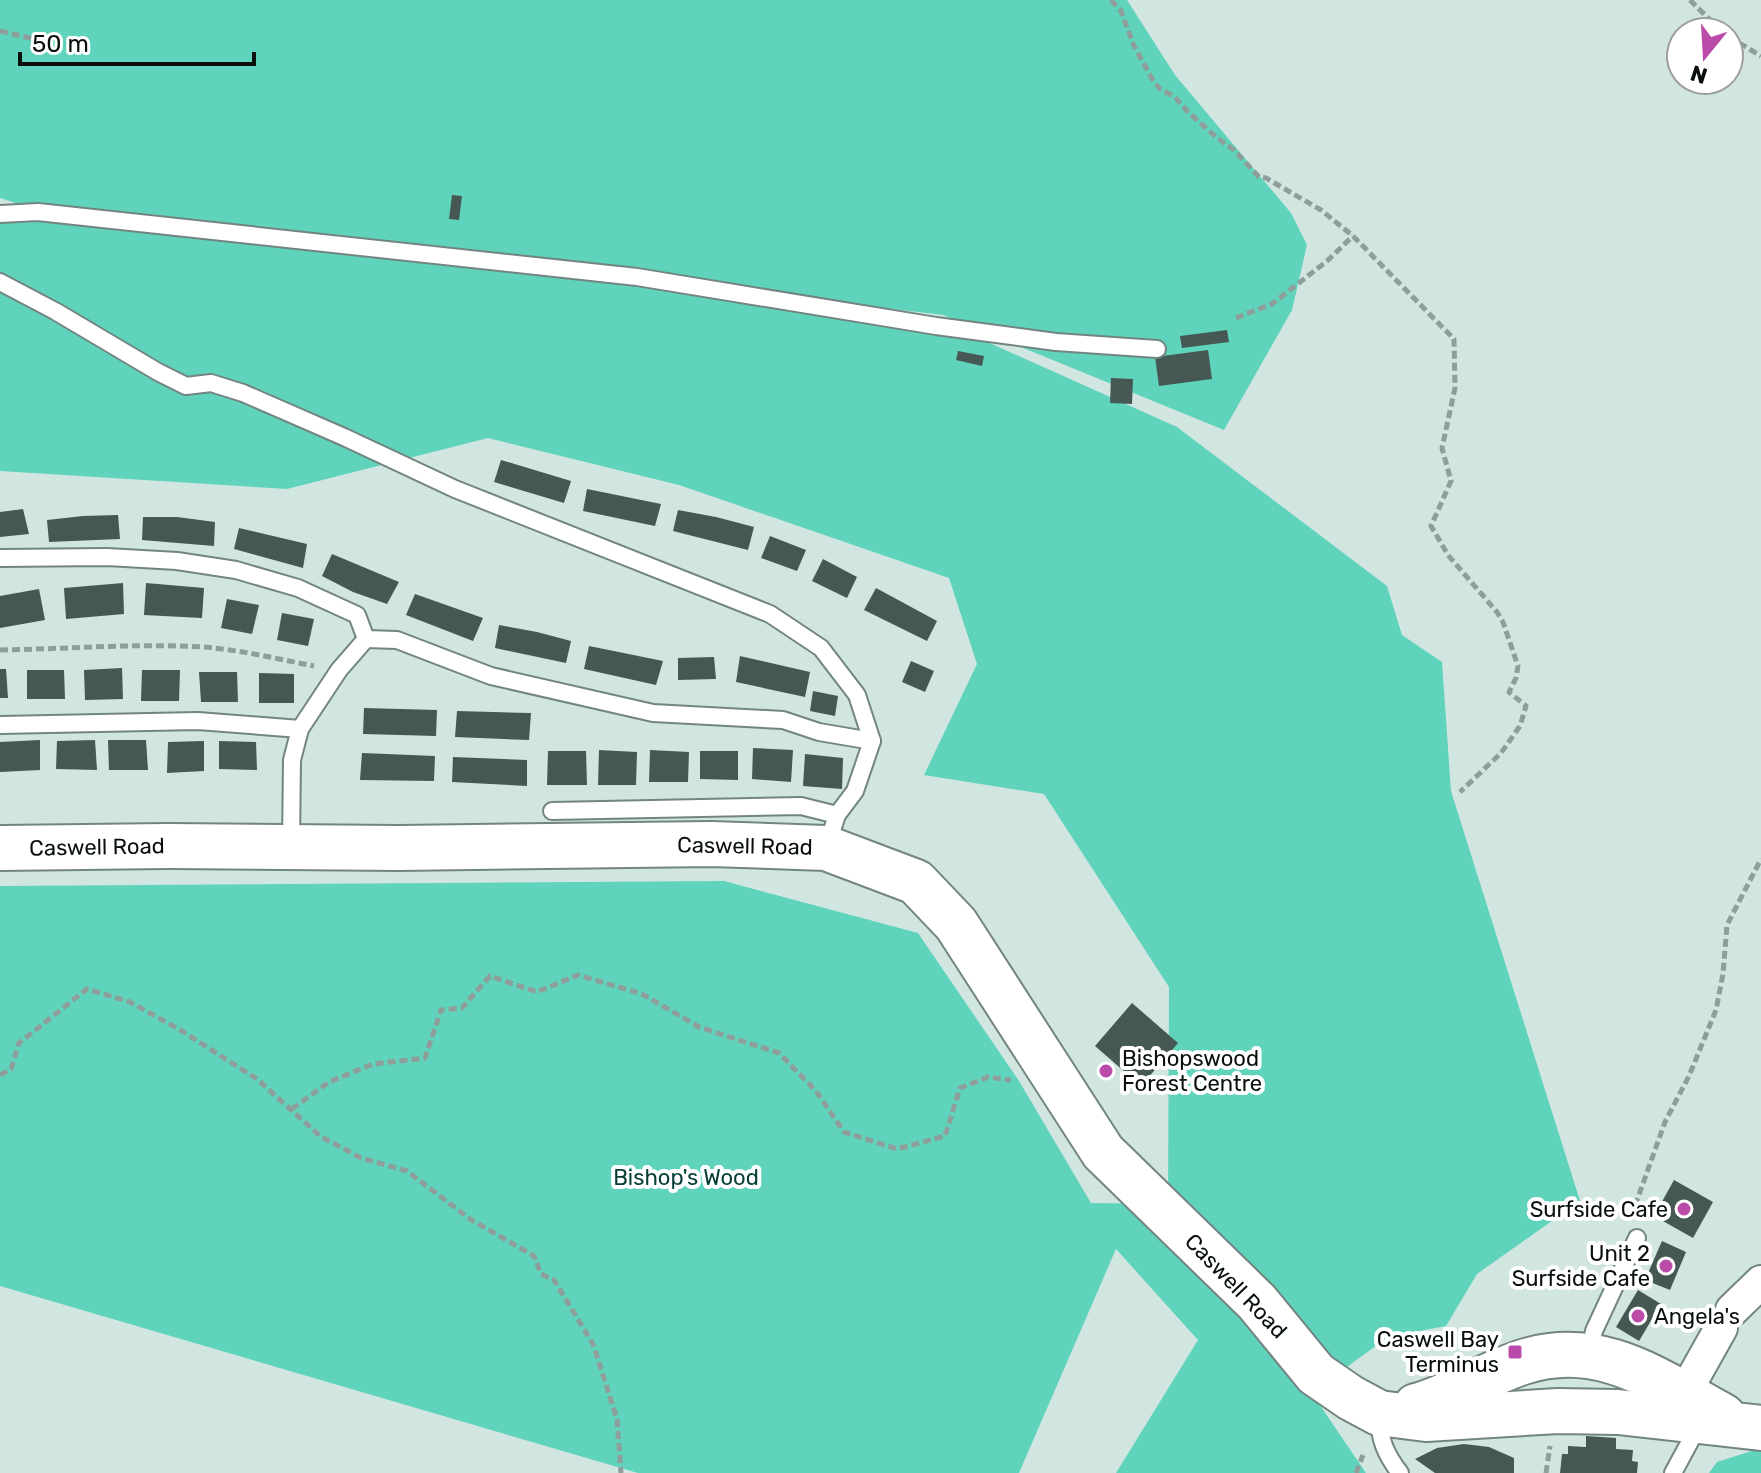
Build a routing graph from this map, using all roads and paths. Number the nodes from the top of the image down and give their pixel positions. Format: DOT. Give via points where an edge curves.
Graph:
graph roads {
  1 [pos="1111,0"];
  2 [pos="1690,0"];
  3 [pos="1706,16"];
  4 [pos="0,31"];
  5 [pos="40,44"];
  6 [pos="0,214"];
  7 [pos="1353,236"];
  8 [pos="0,282"];
  9 [pos="1236,318"];
  10 [pos="1157,349"];
  11 [pos="0,558"];
  12 [pos="366,639"];
  13 [pos="0,650"];
  14 [pos="339,670"];
  15 [pos="0,725"];
  16 [pos="300,729"];
  17 [pos="872,741"];
  18 [pos="1460,792"];
  19 [pos="552,811"];
  20 [pos="832,831"];
  21 [pos="291,847"];
  22 [pos="0,848"];
  23 [pos="1761,859"];
  24 [pos="0,1075"];
  25 [pos="1019,1081"];
  26 [pos="292,1109"];
  27 [pos="1632,1231"];
  28 [pos="1761,1282"];
  29 [pos="1588,1356"];
  30 [pos="1379,1413"];
  31 [pos="1721,1417"];
  32 [pos="621,1473"];
  33 [pos="1400,1473"];
  34 [pos="1673,1473"];
  1 -- 7 [label="path" via="1160,89 1259,177 1321,210"];
  2 -- 3 [label="path"];
  4 -- 5 [label="path"];
  6 -- 10 [label="lane" via="38,212 637,277 966,330"];
  7 -- 9 [label="path" via="1272,304"];
  7 -- 18 [label="path" via="1454,339 1455,388 1442,448 1451,481 1431,526 1448,555 1497,612 1518,666 1509,692 1526,706 1520,726 1501,753"];
  8 -- 17 [label="lane" via="186,386 211,383 243,393 455,489 770,614 821,648 857,695"];
  11 -- 12 [label="lane" via="107,557 236,570 298,588 357,615"];
  12 -- 14 [label="lane"];
  12 -- 17 [label="lane" via="397,640 491,676 653,713 783,720"];
  13 -- 14 [label="path" via="208,647"];
  14 -- 16 [label="lane"];
  15 -- 16 [label="lane" via="198,721"];
  16 -- 21 [label="lane" via="292,760"];
  17 -- 20 [label="lane" via="855,791"];
  19 -- 20 [label="lane" via="801,806"];
  20 -- 21 [label="main road, Caswell Road" via="711,844"];
  20 -- 30 [label="main road, Caswell Road" via="916,882 956,924 1103,1152 1257,1302 1316,1374"];
  21 -- 22 [label="main road, Caswell Road"];
  23 -- 27 [label="path" via="1727,925 1716,1010 1665,1122"];
  24 -- 26 [label="path" via="11,1069 19,1043 87,989 130,1002 182,1031 257,1079"];
  25 -- 26 [label="path" via="988,1077 960,1088 945,1136 897,1149 844,1132 816,1091 779,1053 699,1027 642,994 578,975 537,992 490,976 462,1008 441,1010 425,1058 373,1064 329,1082"];
  26 -- 32 [label="path" via="320,1136 361,1158 407,1171 470,1219 534,1256 541,1274 554,1280 593,1344 617,1419"];
  27 -- 29 [label="lane"];
  28 -- 31 [label="street" via="1726,1319"];
  29 -- 30 [label="main road" via="1525,1361 1419,1405"];
  29 -- 31 [label="main road" via="1640,1370"];
  30 -- 31 [label="main road, Caswell Road" via="1426,1419 1558,1411"];
  30 -- 33 [label="lane" via="1388,1457"];
  31 -- 34 [label="lane"];
}
